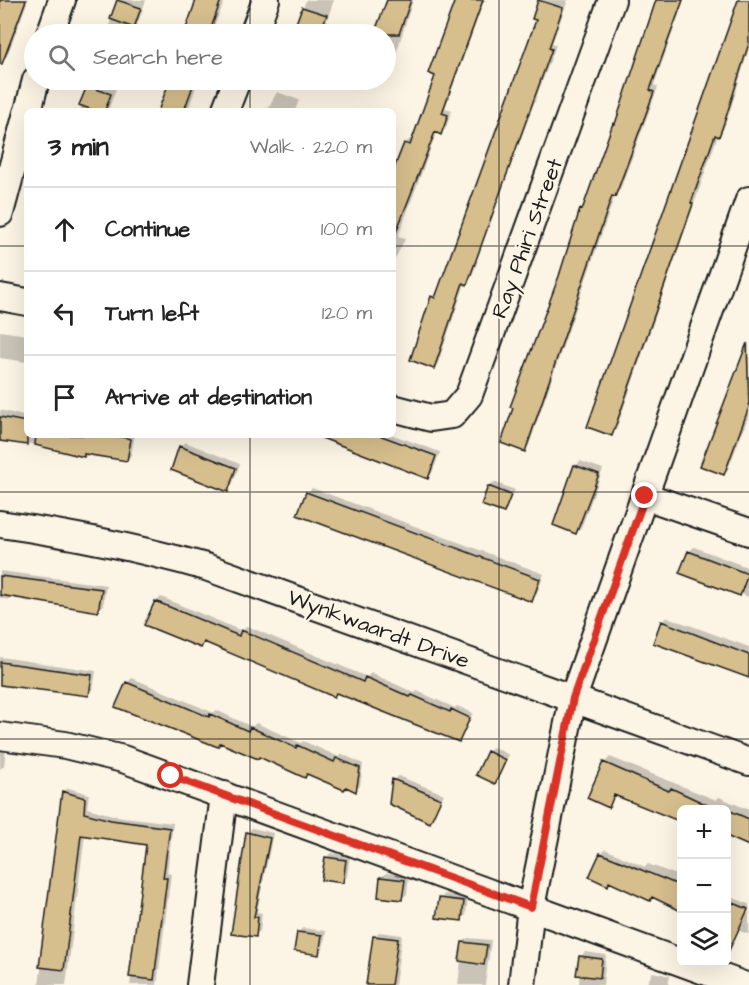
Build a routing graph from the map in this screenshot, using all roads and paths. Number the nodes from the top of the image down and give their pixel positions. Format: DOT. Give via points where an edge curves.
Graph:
graph roads {
  1 [pos="62,0"];
  2 [pos="266,0"];
  3 [pos="612,0"];
  4 [pos="54,24"];
  5 [pos="257,24"];
  6 [pos="33,90"];
  7 [pos="233,90"];
  8 [pos="28,108"];
  9 [pos="226,108"];
  10 [pos="24,123"];
  11 [pos="749,200"];
  12 [pos="0,213"];
  13 [pos="0,297"];
  14 [pos="24,301"];
  15 [pos="396,409"];
  16 [pos="645,496"];
  17 [pos="0,524"];
  18 [pos="749,532"];
  19 [pos="573,698"];
  20 [pos="0,736"];
  21 [pos="749,762"];
  22 [pos="224,795"];
  23 [pos="531,907"];
  24 [pos="200,985"];
  25 [pos="522,985"];
  26 [pos="743,985"];
  1 -- 4 [label="street"];
  2 -- 5 [label="street"];
  3 -- 15 [label="street, Ray Phiri Street" via="469,395 452,415 431,418"];
  6 -- 8 [label="street"];
  7 -- 9 [label="street"];
  10 -- 12 [label="street"];
  11 -- 16 [label="street"];
  13 -- 14 [label="street"];
  16 -- 18 [label="street"];
  16 -- 19 [label="street"];
  17 -- 19 [label="street, Wynkwaardt Drive" via="138,548 206,567"];
  19 -- 21 [label="street, Wynkwaardt Drive"];
  19 -- 23 [label="street"];
  20 -- 22 [label="street" via="65,745 123,759"];
  22 -- 23 [label="street"];
  22 -- 24 [label="street"];
  23 -- 25 [label="street"];
  23 -- 26 [label="street"];
}
